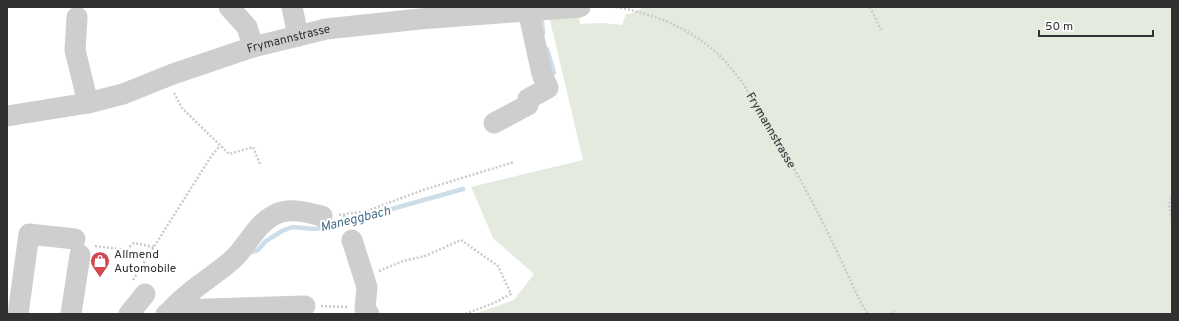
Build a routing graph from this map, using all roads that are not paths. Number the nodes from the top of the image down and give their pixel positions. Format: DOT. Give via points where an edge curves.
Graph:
graph roads {
  1 [pos="229,7"];
  2 [pos="292,7"];
  3 [pos="580,7"];
  4 [pos="528,10"];
  5 [pos="77,17"];
  6 [pos="298,36"];
  7 [pos="253,47"];
  8 [pos="88,103"];
  9 [pos="7,116"];
  10 [pos="494,123"];
  11 [pos="322,216"];
  12 [pos="349,232"];
  13 [pos="139,288"];
  14 [pos="305,306"];
  15 [pos="168,313"];
  16 [pos="18,314"];
  17 [pos="28,314"];
  18 [pos="33,314"];
  19 [pos="71,314"];
  20 [pos="129,314"];
  21 [pos="369,314"];
  1 -- 7 [label="street" via="247,27"];
  2 -- 6 [label="street"];
  3 -- 4 [label="street, Frymannstrasse"];
  4 -- 6 [label="street, Frymannstrasse" via="337,27"];
  4 -- 10 [label="street" via="542,74 548,88 528,100 528,105"];
  5 -- 8 [label="street" via="75,50"];
  6 -- 7 [label="street, Frymannstrasse"];
  7 -- 8 [label="street, Frymannstrasse" via="123,94"];
  8 -- 9 [label="street, Frymannstrasse"];
  11 -- 15 [label="street" via="295,210 274,215 258,228 232,260 185,296"];
  12 -- 21 [label="street" via="367,287 365,309"];
  13 -- 20 [label="street"];
  14 -- 15 [label="street" via="185,309"];
  16 -- 19 [label="street" via="29,234 77,247"];
  17 -- 18 [label="street"];
}
